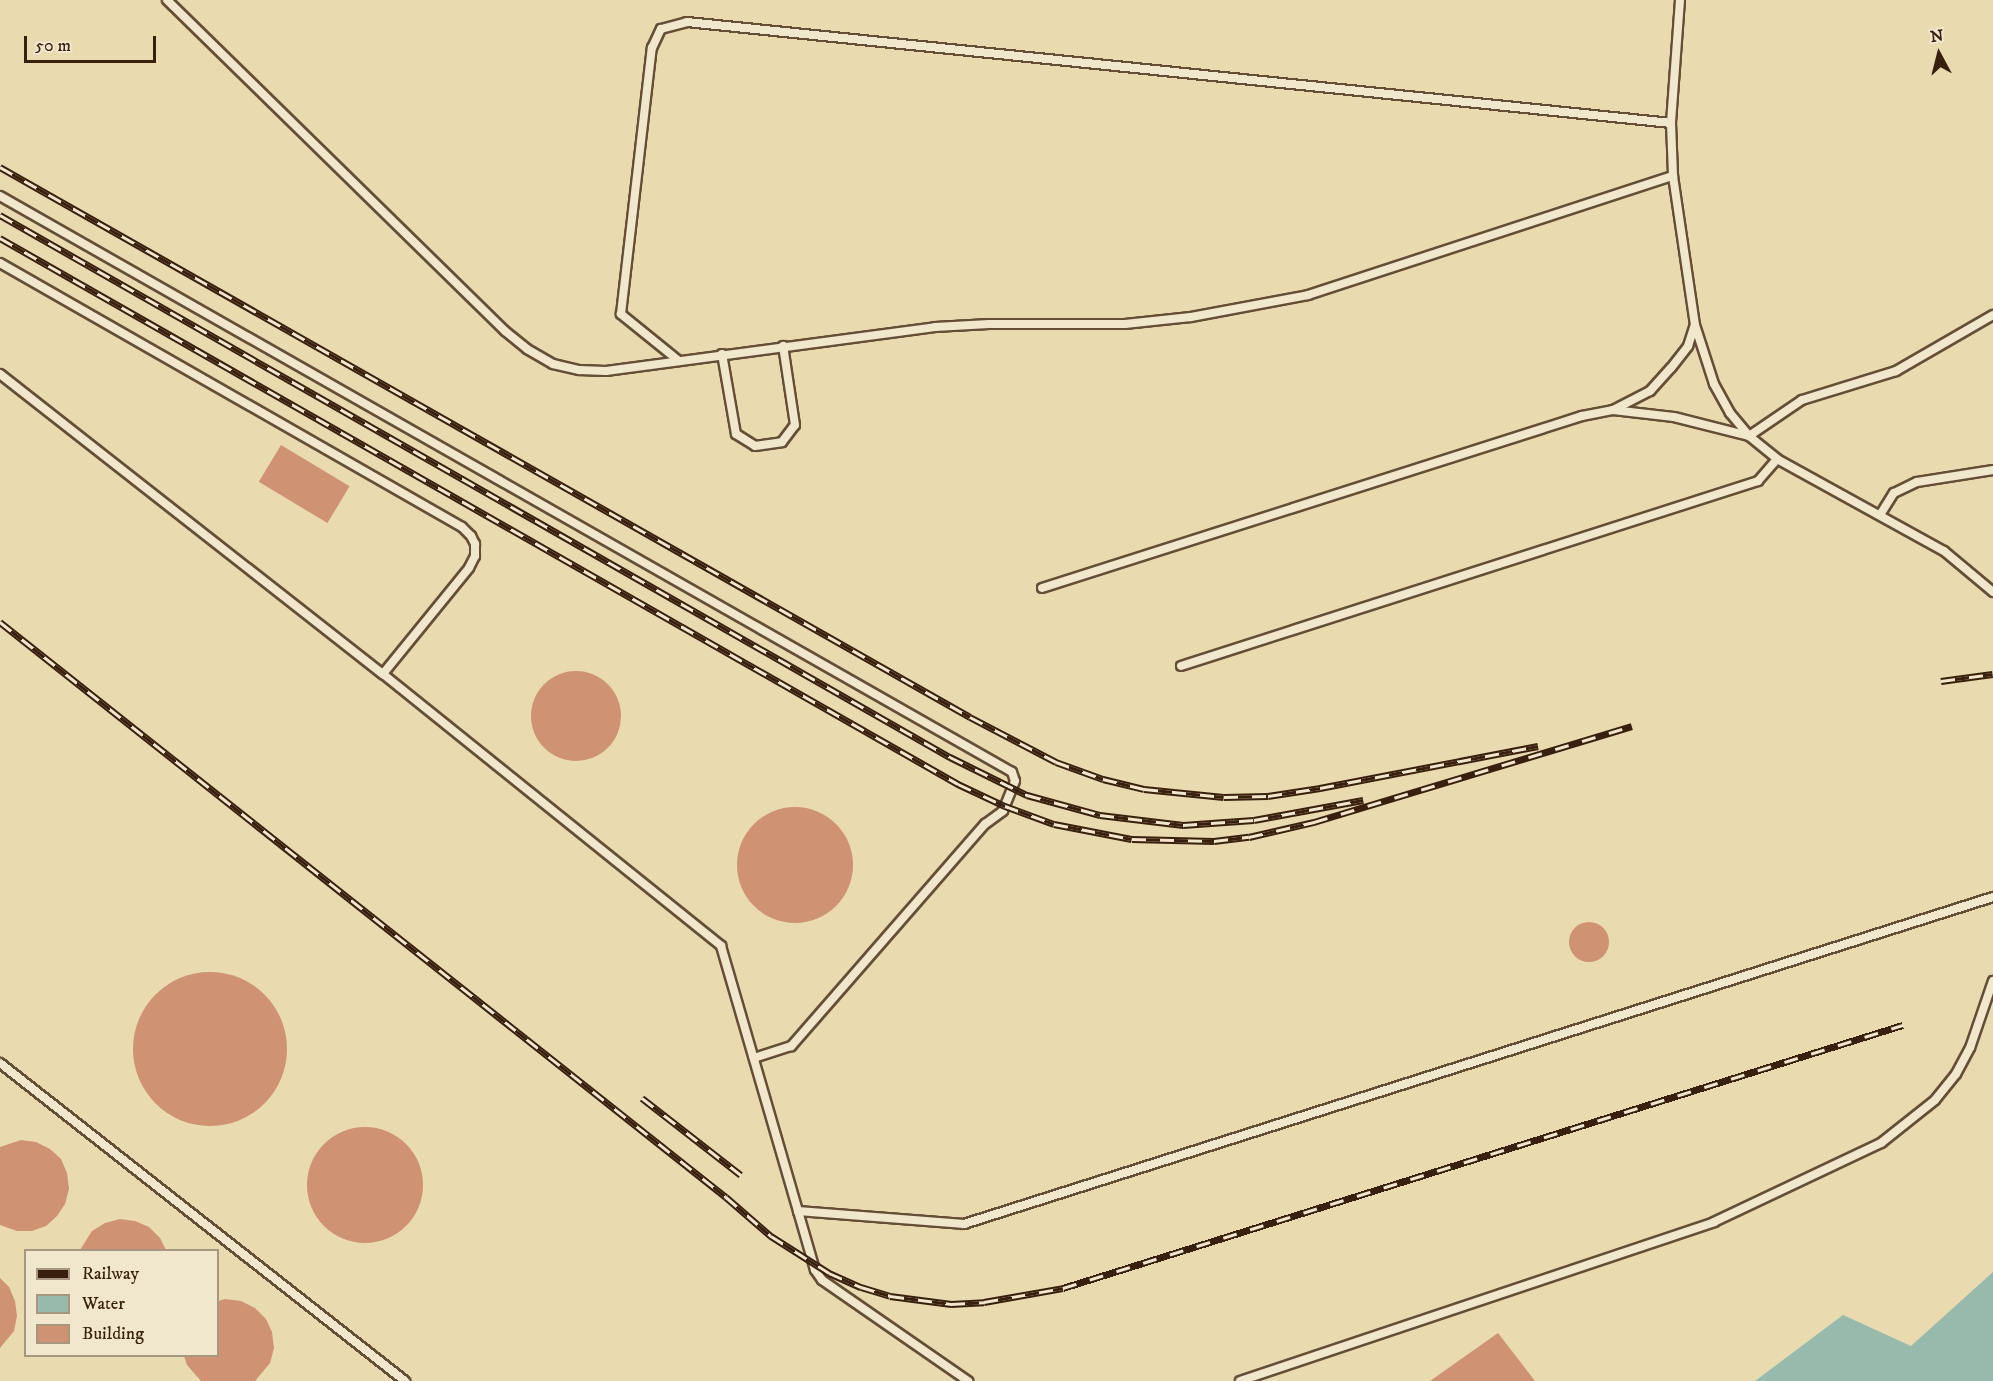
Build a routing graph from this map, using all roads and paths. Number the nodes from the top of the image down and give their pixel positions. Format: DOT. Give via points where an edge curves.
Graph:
graph roads {
  1 [pos="167,0"];
  2 [pos="1680,0"];
  3 [pos="1671,123"];
  4 [pos="1673,176"];
  5 [pos="0,196"];
  6 [pos="0,262"];
  7 [pos="1993,315"];
  8 [pos="1695,325"];
  9 [pos="783,346"];
  10 [pos="722,354"];
  11 [pos="679,361"];
  12 [pos="0,374"];
  13 [pos="1613,410"];
  14 [pos="1749,436"];
  15 [pos="1777,459"];
  16 [pos="1993,470"];
  17 [pos="1880,515"];
  18 [pos="1042,588"];
  19 [pos="1993,592"];
  20 [pos="1181,666"];
  21 [pos="383,674"];
  22 [pos="1993,897"];
  23 [pos="1993,981"];
  24 [pos="754,1058"];
  25 [pos="0,1063"];
  26 [pos="798,1211"];
  27 [pos="405,1381"];
  28 [pos="968,1381"];
  29 [pos="1239,1381"];
  1 -- 11 [label="lane" via="526,349 553,364 579,370 606,371"];
  2 -- 3 [label="lane"];
  3 -- 4 [label="lane"];
  3 -- 11 [label="lane" via="687,22 661,29 652,48 621,314"];
  4 -- 8 [label="lane"];
  4 -- 9 [label="lane" via="1308,295 1191,317 1125,324 935,327"];
  5 -- 24 [label="lane" via="1012,772 1015,781 1003,811 985,824 791,1046"];
  6 -- 21 [label="lane" via="462,527 471,536 475,556 469,568"];
  7 -- 14 [label="lane" via="1896,371 1802,400"];
  8 -- 13 [label="lane" via="1688,346 1650,391"];
  8 -- 14 [label="lane" via="1714,384"];
  9 -- 10 [label="lane"];
  9 -- 10 [label="lane" via="795,425 782,442 755,446 736,434"];
  10 -- 11 [label="lane"];
  12 -- 21 [label="lane"];
  13 -- 14 [label="lane" via="1674,417"];
  13 -- 18 [label="lane" via="1582,416"];
  14 -- 15 [label="lane"];
  15 -- 17 [label="lane"];
  15 -- 20 [label="lane" via="1758,481"];
  16 -- 17 [label="lane" via="1917,482 1894,493"];
  17 -- 19 [label="lane" via="1944,551"];
  21 -- 24 [label="lane" via="721,946"];
  22 -- 26 [label="lane" via="964,1224"];
  23 -- 29 [label="lane" via="1970,1048 1956,1074 1935,1100 1881,1143 1713,1222"];
  24 -- 26 [label="lane"];
  25 -- 27 [label="lane"];
  26 -- 28 [label="lane" via="815,1270 822,1280"];
}
